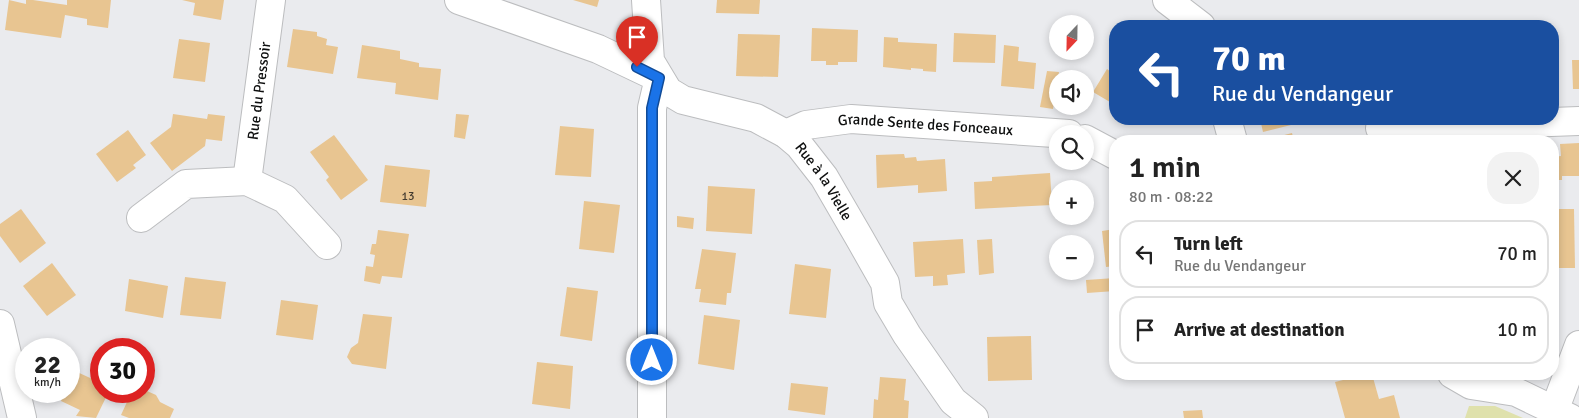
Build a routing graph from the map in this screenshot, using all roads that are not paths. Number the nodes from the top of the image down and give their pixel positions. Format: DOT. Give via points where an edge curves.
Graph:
graph roads {
  1 [pos="271,0"];
  2 [pos="459,0"];
  3 [pos="646,0"];
  4 [pos="1167,0"];
  5 [pos="1193,20"];
  6 [pos="659,78"];
  7 [pos="1579,121"];
  8 [pos="1559,122"];
  9 [pos="1465,125"];
  10 [pos="1380,128"];
  11 [pos="1049,133"];
  12 [pos="786,134"];
  13 [pos="1094,145"];
  14 [pos="1109,153"];
  15 [pos="247,181"];
  16 [pos="141,218"];
  17 [pos="327,245"];
  18 [pos="0,324"];
  19 [pos="1579,346"];
  20 [pos="1462,380"];
  21 [pos="1562,415"];
  22 [pos="22,418"];
  23 [pos="652,418"];
  24 [pos="974,418"];
  1 -- 15 [label="street, Rue du Pressoir"];
  2 -- 6 [label="street" via="598,49"];
  3 -- 6 [label="street, Rue à la Vielle" via="650,61"];
  4 -- 5 [label="street"];
  6 -- 12 [label="street, Rue à la Vielle" via="668,91 683,100 756,118"];
  6 -- 23 [label="street" via="652,108"];
  7 -- 8 [label="street"];
  9 -- 10 [label="street"];
  11 -- 12 [label="street, Grande Sente des Fonceaux" via="851,119 806,125"];
  12 -- 24 [label="street, Rue à la Vielle" via="805,152 831,188 884,283 888,303 907,335 953,402"];
  13 -- 14 [label="street"];
  15 -- 16 [label="street" via="186,184"];
  15 -- 17 [label="street" via="285,199"];
  18 -- 22 [label="street"];
  19 -- 21 [label="street"];
  20 -- 21 [label="street" via="1471,386 1516,392"];
}
